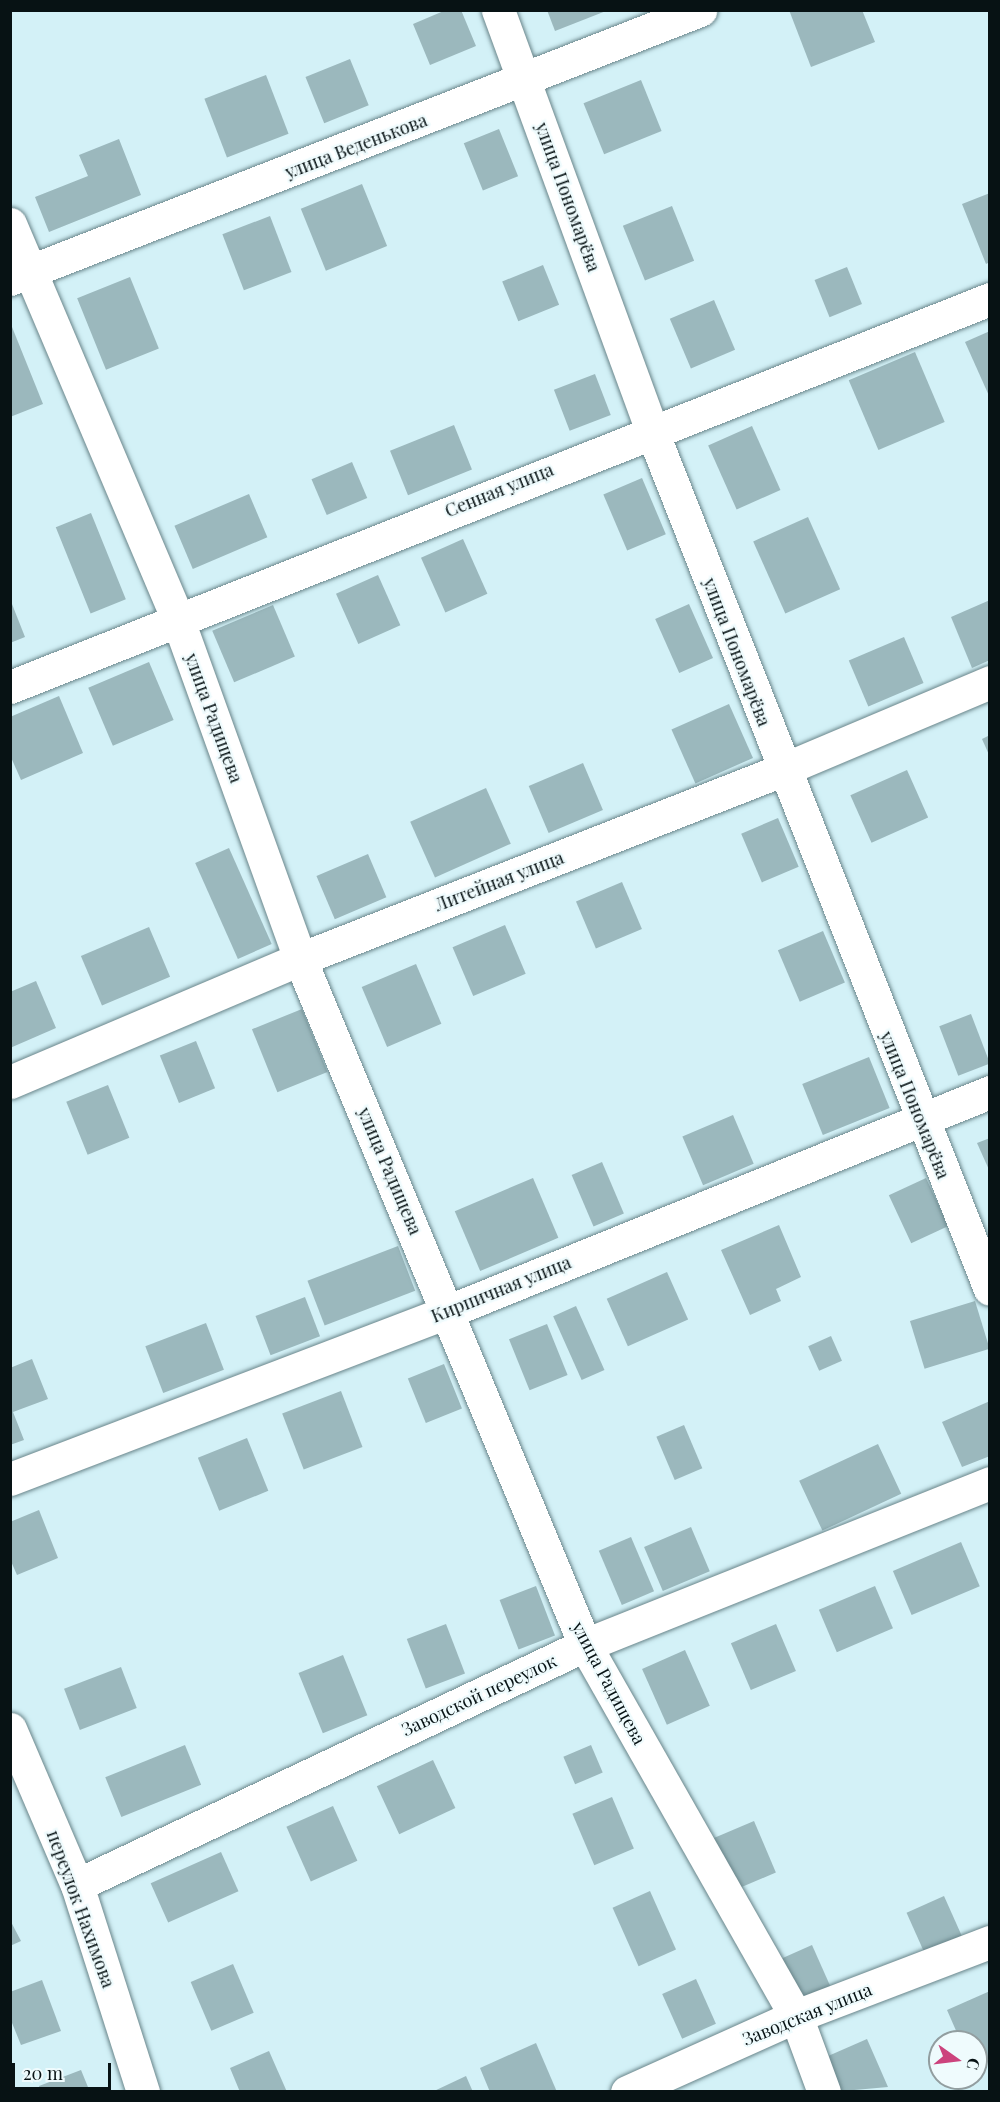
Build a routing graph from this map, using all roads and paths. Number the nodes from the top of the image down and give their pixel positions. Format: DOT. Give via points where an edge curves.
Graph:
graph roads {
  1 [pos="498,10"];
  2 [pos="700,10"];
  3 [pos="526,81"];
  4 [pos="10,224"];
  5 [pos="20,275"];
  6 [pos="990,299"];
  7 [pos="651,429"];
  8 [pos="178,620"];
  9 [pos="990,682"];
  10 [pos="10,687"];
  11 [pos="783,770"];
  12 [pos="300,959"];
  13 [pos="10,1082"];
  14 [pos="990,1092"];
  15 [pos="921,1121"];
  16 [pos="990,1289"];
  17 [pos="449,1311"];
  18 [pos="10,1479"];
  19 [pos="990,1483"];
  20 [pos="585,1645"];
  21 [pos="10,1729"];
  22 [pos="76,1885"];
  23 [pos="990,1942"];
  24 [pos="796,2016"];
  25 [pos="143,2091"];
  26 [pos="627,2091"];
  27 [pos="824,2091"];
  1 -- 3 [label="street, улица Пономарёва"];
  2 -- 3 [label="street, улица Веденькова"];
  3 -- 5 [label="street, улица Веденькова"];
  3 -- 7 [label="street, улица Пономарёва"];
  4 -- 5 [label="street, улица Радищева"];
  5 -- 8 [label="street, улица Радищева"];
  6 -- 7 [label="street, Сенная улица"];
  7 -- 8 [label="street, Сенная улица"];
  7 -- 11 [label="street, улица Пономарёва"];
  8 -- 10 [label="street, Сенная улица"];
  8 -- 12 [label="street, улица Радищева"];
  9 -- 11 [label="street, Литейная улица"];
  11 -- 12 [label="street, Литейная улица"];
  11 -- 15 [label="street, улица Пономарёва"];
  12 -- 13 [label="street, Литейная улица"];
  12 -- 17 [label="street, улица Радищева"];
  14 -- 15 [label="street, Кирпичная улица"];
  15 -- 16 [label="street, улица Пономарёва"];
  15 -- 17 [label="street, Кирпичная улица"];
  17 -- 18 [label="street, Кирпичная улица"];
  17 -- 20 [label="street, улица Радищева"];
  19 -- 20 [label="street, Заводской переулок"];
  20 -- 22 [label="street, Заводской переулок"];
  20 -- 24 [label="street, улица Радищева"];
  21 -- 22 [label="street, переулок Нахимова"];
  22 -- 25 [label="street, переулок Нахимова"];
  23 -- 24 [label="street, Заводская улица"];
  24 -- 26 [label="street, Заводская улица"];
  24 -- 27 [label="street, улица Радищева"];
}
